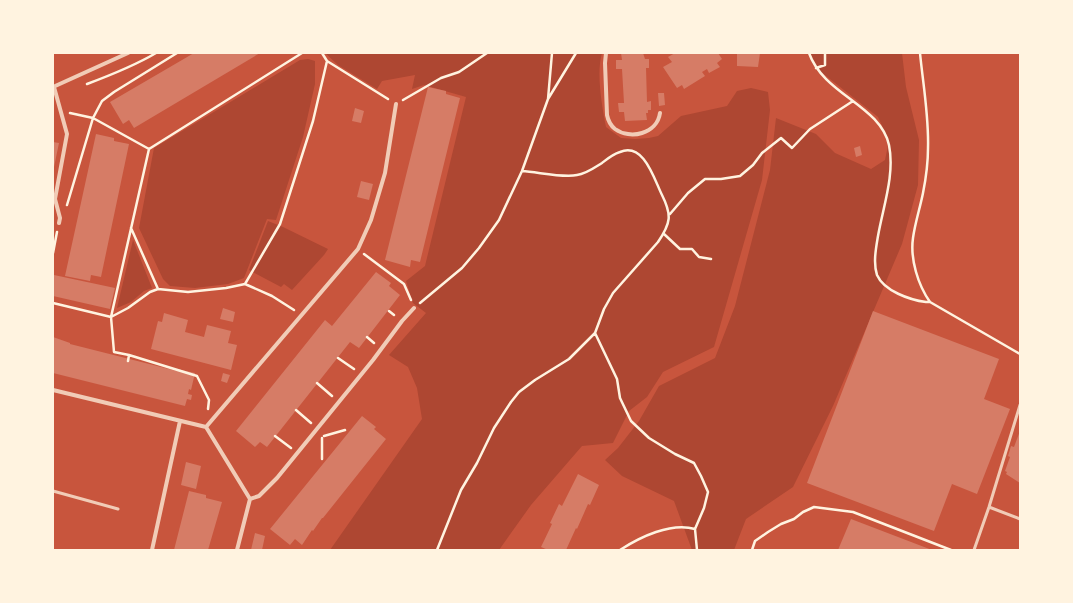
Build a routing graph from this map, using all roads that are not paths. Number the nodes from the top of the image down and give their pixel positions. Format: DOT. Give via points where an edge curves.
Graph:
graph roads {
  1 [pos="128,53"];
  2 [pos="606,53"];
  3 [pos="53,87"];
  4 [pos="396,104"];
  5 [pos="660,113"];
  6 [pos="59,223"];
  7 [pos="414,308"];
  8 [pos="53,390"];
  9 [pos="1020,405"];
  10 [pos="180,421"];
  11 [pos="206,427"];
  12 [pos="53,491"];
  13 [pos="250,499"];
  14 [pos="989,507"];
  15 [pos="118,509"];
  16 [pos="1020,519"];
  17 [pos="152,550"];
  18 [pos="237,550"];
  19 [pos="974,550"];
  1 -- 3 [label="street"];
  2 -- 5 [label="street" via="607,115 614,128 623,133 644,133 656,124"];
  3 -- 6 [label="street" via="67,134 55,198"];
  4 -- 11 [label="street" via="385,173 371,220 358,249"];
  7 -- 13 [label="street" via="270,486 259,496"];
  8 -- 10 [label="street"];
  9 -- 14 [label="lane"];
  10 -- 11 [label="street"];
  10 -- 17 [label="street"];
  11 -- 13 [label="street"];
  12 -- 15 [label="lane"];
  13 -- 18 [label="street"];
  14 -- 16 [label="lane"];
  14 -- 19 [label="lane"];
}
